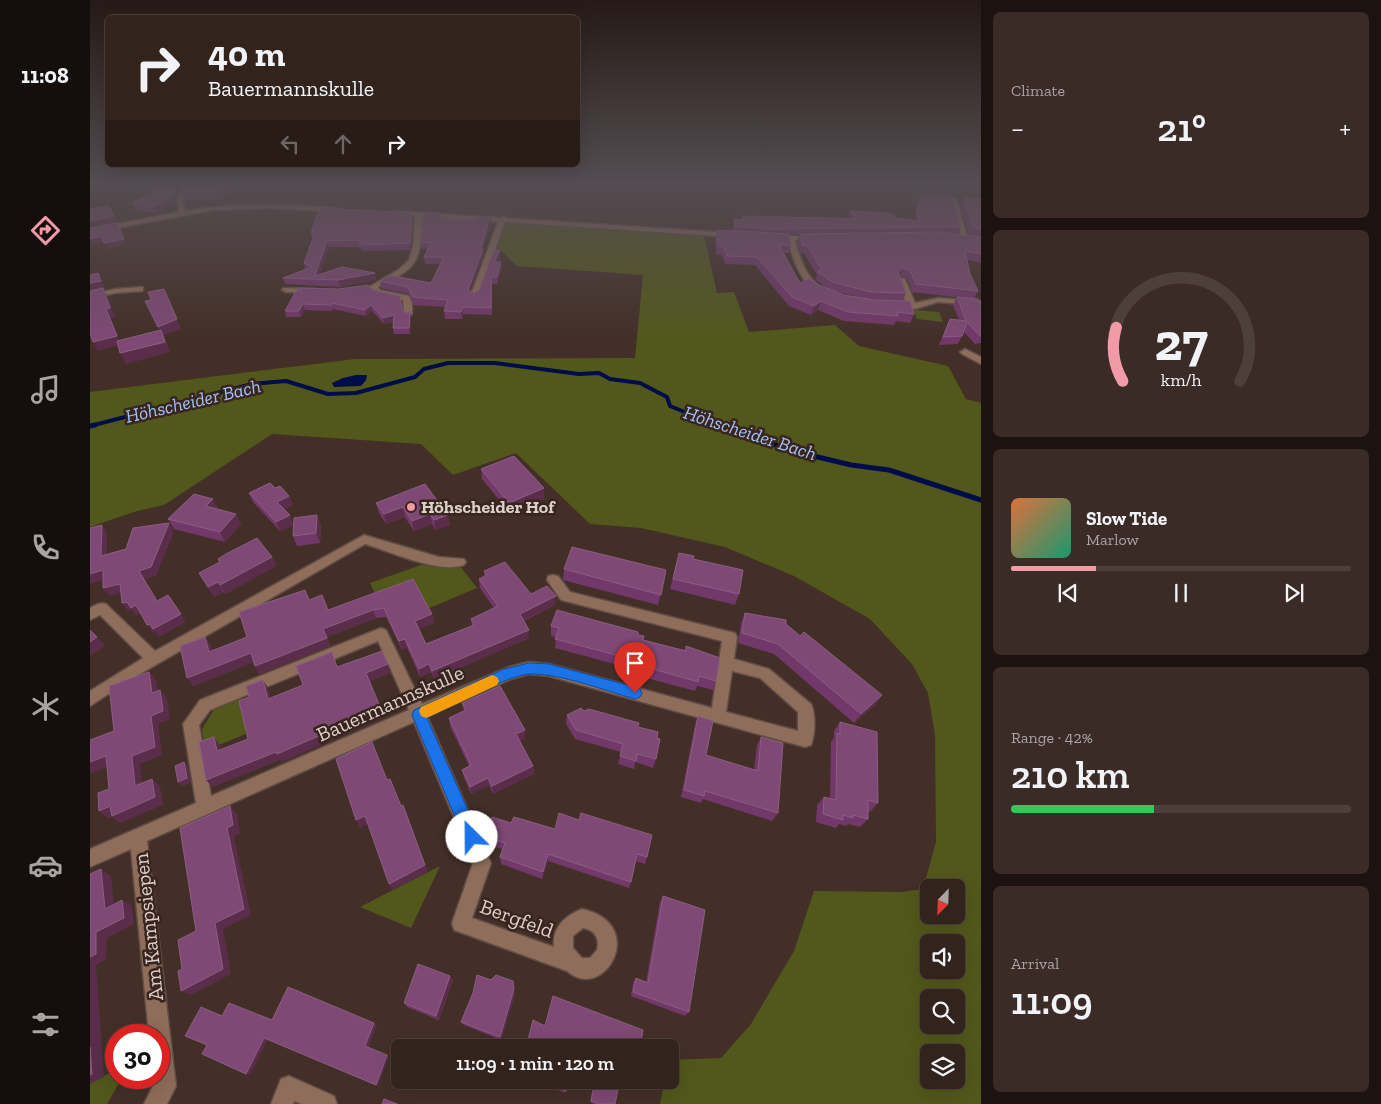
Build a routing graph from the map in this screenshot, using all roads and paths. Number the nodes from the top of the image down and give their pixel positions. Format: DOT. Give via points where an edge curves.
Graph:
graph roads {
  1 [pos="417,236"];
  2 [pos="497,236"];
  3 [pos="733,236"];
  4 [pos="739,236"];
  5 [pos="961,236"];
  6 [pos="765,238"];
  7 [pos="791,238"];
  8 [pos="827,238"];
  9 [pos="973,240"];
  10 [pos="901,279"];
  11 [pos="140,289"];
  12 [pos="286,290"];
  13 [pos="322,291"];
  14 [pos="828,295"];
  15 [pos="90,297"];
  16 [pos="474,297"];
  17 [pos="886,304"];
  18 [pos="912,306"];
  19 [pos="981,309"];
  20 [pos="408,314"];
  21 [pos="965,352"];
  22 [pos="981,361"];
  23 [pos="460,562"];
  24 [pos="553,580"];
  25 [pos="94,609"];
  26 [pos="154,659"];
  27 [pos="727,663"];
  28 [pos="90,699"];
  29 [pos="419,715"];
  30 [pos="718,716"];
  31 [pos="205,807"];
  32 [pos="138,836"];
  33 [pos="90,858"];
  34 [pos="571,963"];
  35 [pos="155,1104"];
  36 [pos="282,1104"];
  37 [pos="326,1104"];
  1 -- 20 [label="street" via="414,261 404,270 370,286 377,292 406,298"];
  2 -- 16 [label="street"];
  3 -- 4 [label="street"];
  5 -- 9 [label="street"];
  6 -- 7 [label="street"];
  7 -- 8 [label="street"];
  7 -- 14 [label="street" via="794,257 803,272 814,287"];
  10 -- 18 [label="street"];
  11 -- 15 [label="street"];
  12 -- 13 [label="street"];
  17 -- 18 [label="street"];
  18 -- 19 [label="street" via="938,300 978,304"];
  21 -- 22 [label="street"];
  23 -- 26 [label="street" via="439,562 364,539"];
  24 -- 27 [label="street" via="566,596 730,637"];
  25 -- 26 [label="street"];
  26 -- 28 [label="street"];
  27 -- 30 [label="street"];
  27 -- 30 [label="street, Bauermannskulle" via="764,673 806,709 805,740"];
  29 -- 30 [label="street, Bauermannskulle" via="509,674 537,668"];
  29 -- 31 [label="street, Bauermannskulle"];
  29 -- 31 [label="street" via="381,634 205,705 191,724"];
  29 -- 34 [label="street, Bergfeld" via="482,863 461,923"];
  31 -- 32 [label="street, Bauermannskulle"];
  32 -- 33 [label="street, Bauermannskulle"];
  32 -- 35 [label="street, Am Kampsiepen" via="165,1086"];
  36 -- 37 [label="street" via="290,1087"];
}
